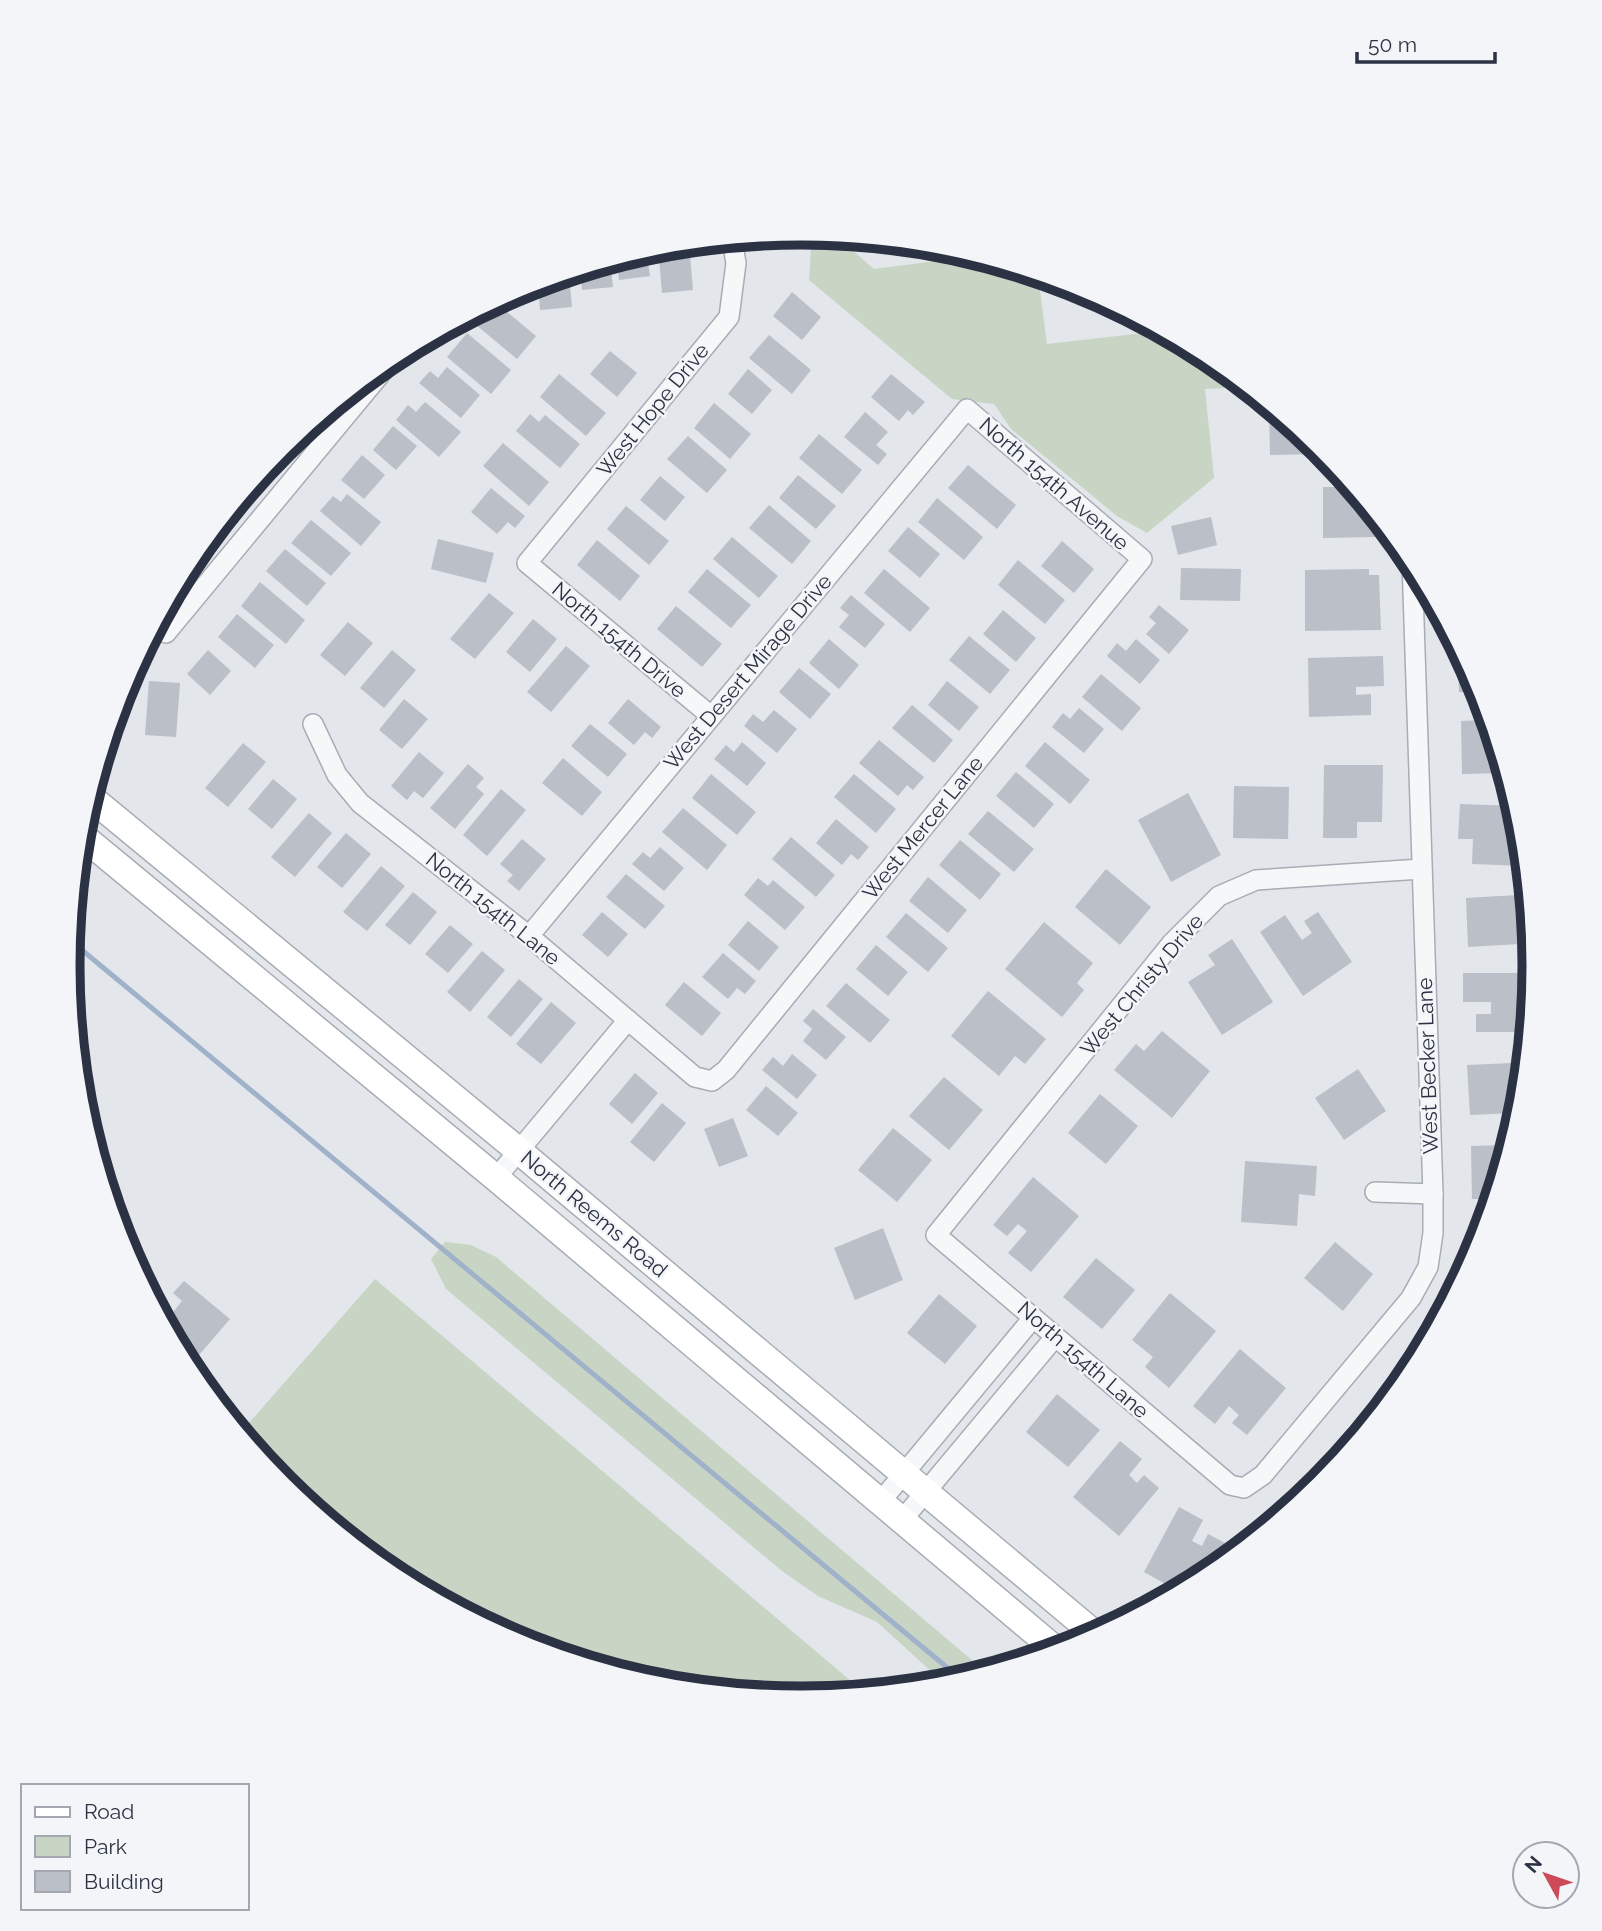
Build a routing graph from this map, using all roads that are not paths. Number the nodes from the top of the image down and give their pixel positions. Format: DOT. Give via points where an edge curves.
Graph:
graph roads {
  1 [pos="734,249"];
  2 [pos="364,393"];
  3 [pos="967,409"];
  4 [pos="1142,559"];
  5 [pos="527,564"];
  6 [pos="1413,585"];
  7 [pos="170,619"];
  8 [pos="711,716"];
  9 [pos="313,724"];
  10 [pos="99,804"];
  11 [pos="91,843"];
  12 [pos="1421,869"];
  13 [pos="529,936"];
  14 [pos="628,1020"];
  15 [pos="695,1077"];
  16 [pos="519,1151"];
  17 [pos="496,1178"];
  18 [pos="1375,1192"];
  19 [pos="1433,1194"];
  20 [pos="936,1235"];
  21 [pos="1034,1318"];
  22 [pos="1055,1337"];
  23 [pos="967,1398"];
  24 [pos="989,1416"];
  25 [pos="904,1474"];
  26 [pos="1230,1485"];
  27 [pos="926,1492"];
  28 [pos="881,1501"];
  29 [pos="903,1519"];
  30 [pos="1086,1627"];
  31 [pos="1047,1642"];
  1 -- 5 [label="street, West Hope Drive" via="729,317"];
  2 -- 7 [label="street"];
  3 -- 4 [label="street, North 154th Avenue"];
  3 -- 8 [label="street, West Desert Mirage Drive"];
  4 -- 15 [label="street, West Mercer Lane" via="726,1070 712,1081"];
  5 -- 8 [label="street, North 154th Drive"];
  6 -- 12 [label="street, West Becker Lane"];
  8 -- 13 [label="street, West Desert Mirage Drive"];
  9 -- 13 [label="street, North 154th Lane" via="337,775 360,803"];
  10 -- 16 [label="main road, North Reems Road"];
  11 -- 17 [label="main road, North Reems Road"];
  12 -- 19 [label="street, West Becker Lane"];
  12 -- 20 [label="street, West Christy Drive" via="1256,880 1219,896 1172,943"];
  13 -- 14 [label="street, North 154th Lane"];
  14 -- 15 [label="street, North 154th Lane"];
  14 -- 16 [label="street"];
  16 -- 17 [label="street"];
  16 -- 25 [label="main road, North Reems Road"];
  17 -- 28 [label="main road, North Reems Road"];
  18 -- 19 [label="street"];
  19 -- 26 [label="street, West Becker Lane" via="1428,1267 1411,1298 1264,1475 1244,1488"];
  20 -- 21 [label="street, North 154th Lane"];
  21 -- 22 [label="street, North 154th Lane"];
  21 -- 23 [label="street"];
  22 -- 24 [label="street"];
  22 -- 26 [label="street, North 154th Lane"];
  23 -- 24 [label="street"];
  23 -- 25 [label="street"];
  24 -- 27 [label="street"];
  25 -- 27 [label="main road, North Reems Road"];
  25 -- 28 [label="street"];
  27 -- 29 [label="street"];
  27 -- 30 [label="main road, North Reems Road"];
  28 -- 29 [label="main road, North Reems Road"];
  29 -- 31 [label="main road, North Reems Road"];
}
